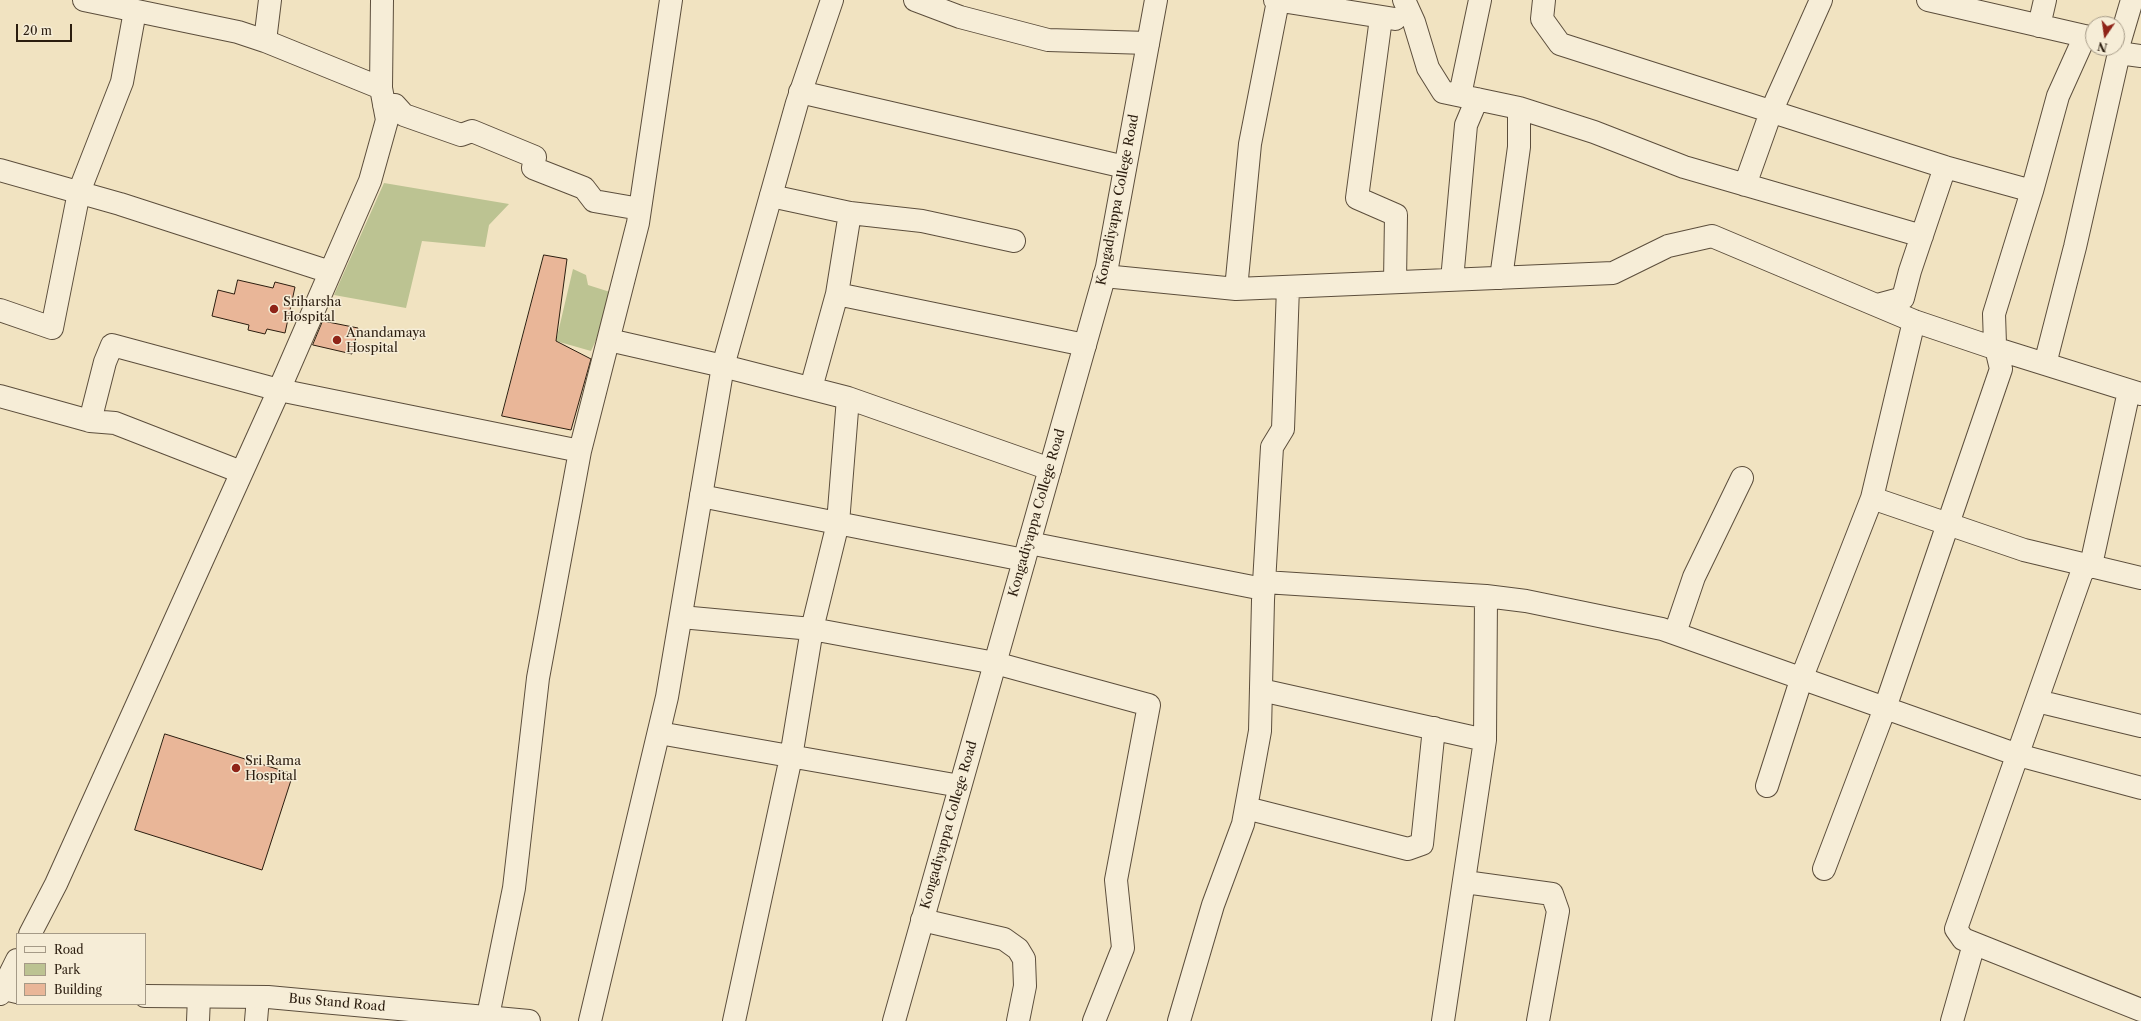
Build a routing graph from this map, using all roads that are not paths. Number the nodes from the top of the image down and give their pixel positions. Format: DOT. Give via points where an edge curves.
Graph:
graph roads {
  1 [pos="84,0"];
  2 [pos="270,0"];
  3 [pos="382,0"];
  4 [pos="671,0"];
  5 [pos="832,0"];
  6 [pos="915,0"];
  7 [pos="1156,0"];
  8 [pos="1276,0"];
  9 [pos="1404,0"];
  10 [pos="1480,0"];
  11 [pos="1544,0"];
  12 [pos="1821,0"];
  13 [pos="1928,0"];
  14 [pos="2045,0"];
  15 [pos="2132,0"];
  16 [pos="950,6"];
  17 [pos="172,9"];
  18 [pos="135,11"];
  19 [pos="1381,18"];
  20 [pos="1414,22"];
  21 [pos="2125,24"];
  22 [pos="2039,26"];
  23 [pos="2085,36"];
  24 [pos="265,41"];
  25 [pos="1148,44"];
  26 [pos="2085,45"];
  27 [pos="2125,50"];
  28 [pos="2116,56"];
  29 [pos="2141,56"];
  30 [pos="800,92"];
  31 [pos="383,97"];
  32 [pos="1468,97"];
  33 [pos="1519,108"];
  34 [pos="1771,112"];
  35 [pos="1125,167"];
  36 [pos="1945,167"];
  37 [pos="0,170"];
  38 [pos="1745,185"];
  39 [pos="2032,191"];
  40 [pos="79,192"];
  41 [pos="771,196"];
  42 [pos="640,209"];
  43 [pos="850,213"];
  44 [pos="1922,236"];
  45 [pos="1014,241"];
  46 [pos="330,272"];
  47 [pos="1104,276"];
  48 [pos="1501,278"];
  49 [pos="1452,280"];
  50 [pos="1395,282"];
  51 [pos="1288,287"];
  52 [pos="1236,289"];
  53 [pos="837,294"];
  54 [pos="1876,306"];
  55 [pos="0,310"];
  56 [pos="1914,321"];
  57 [pos="609,340"];
  58 [pos="1085,345"];
  59 [pos="1996,349"];
  60 [pos="2045,364"];
  61 [pos="723,366"];
  62 [pos="811,388"];
  63 [pos="279,390"];
  64 [pos="2135,392"];
  65 [pos="0,396"];
  66 [pos="848,398"];
  67 [pos="90,421"];
  68 [pos="580,451"];
  69 [pos="1050,469"];
  70 [pos="242,472"];
  71 [pos="1742,478"];
  72 [pos="701,496"];
  73 [pos="1872,498"];
  74 [pos="838,523"];
  75 [pos="1947,524"];
  76 [pos="1027,552"];
  77 [pos="2091,565"];
  78 [pos="2141,578"];
  79 [pos="1264,586"];
  80 [pos="1486,596"];
  81 [pos="681,617"];
  82 [pos="812,629"];
  83 [pos="1675,633"];
  84 [pos="995,663"];
  85 [pos="1802,678"];
  86 [pos="1261,690"];
  87 [pos="2037,701"];
  88 [pos="1885,708"];
  89 [pos="2141,726"];
  90 [pos="1434,728"];
  91 [pos="659,733"];
  92 [pos="1485,740"];
  93 [pos="2018,755"];
  94 [pos="791,757"];
  95 [pos="960,786"];
  96 [pos="1767,786"];
  97 [pos="2141,788"];
  98 [pos="1246,808"];
  99 [pos="1824,869"];
  100 [pos="1464,882"];
  101 [pos="922,920"];
  102 [pos="31,933"];
  103 [pos="1963,939"];
  104 [pos="16,962"];
  105 [pos="5,990"];
  106 [pos="146,996"];
  107 [pos="199,997"];
  108 [pos="258,997"];
  109 [pos="2141,1010"];
  110 [pos="488,1019"];
  111 [pos="198,1021"];
  112 [pos="256,1021"];
  113 [pos="529,1021"];
  114 [pos="590,1021"];
  115 [pos="734,1021"];
  116 [pos="894,1021"];
  117 [pos="1018,1021"];
  118 [pos="1094,1021"];
  119 [pos="1179,1021"];
  120 [pos="1443,1021"];
  121 [pos="1538,1021"];
  122 [pos="1952,1021"];
  1 -- 18 [label="street"];
  2 -- 24 [label="street"];
  3 -- 31 [label="street"];
  4 -- 42 [label="street"];
  5 -- 30 [label="street"];
  6 -- 16 [label="street"];
  7 -- 25 [label="street, Kongadiyappa College Road"];
  8 -- 19 [label="street"];
  8 -- 52 [label="street" via="1250,144"];
  9 -- 20 [label="street"];
  10 -- 32 [label="street"];
  11 -- 34 [label="street" via="1542,18 1560,44"];
  12 -- 34 [label="street"];
  13 -- 22 [label="street"];
  14 -- 22 [label="street"];
  15 -- 21 [label="street"];
  16 -- 25 [label="street" via="1048,40"];
  17 -- 18 [label="street"];
  17 -- 24 [label="street"];
  18 -- 40 [label="street" via="122,82"];
  19 -- 20 [label="street"];
  19 -- 50 [label="street" via="1357,198 1396,215"];
  20 -- 32 [label="street" via="1428,68 1444,92"];
  22 -- 23 [label="street"];
  24 -- 31 [label="street"];
  25 -- 35 [label="street, Kongadiyappa College Road"];
  26 -- 39 [label="street" via="2058,96"];
  27 -- 29 [label="street"];
  28 -- 60 [label="street" via="2075,247"];
  30 -- 35 [label="street"];
  30 -- 41 [label="street"];
  31 -- 42 [label="street" via="404,114 461,135 472,131 535,157 533,168 584,188 594,201"];
  31 -- 46 [label="street" via="387,120 370,181"];
  32 -- 33 [label="street"];
  32 -- 49 [label="street"];
  33 -- 38 [label="street" via="1594,132 1684,167"];
  33 -- 48 [label="street" via="1519,148"];
  34 -- 36 [label="street"];
  34 -- 38 [label="street"];
  35 -- 47 [label="street, Kongadiyappa College Road"];
  36 -- 39 [label="street"];
  36 -- 44 [label="street"];
  37 -- 40 [label="street"];
  38 -- 44 [label="street"];
  39 -- 59 [label="street" via="1994,314"];
  40 -- 46 [label="street"];
  40 -- 55 [label="street" via="52,328"];
  41 -- 43 [label="street"];
  41 -- 61 [label="street"];
  42 -- 57 [label="street"];
  43 -- 45 [label="street" via="922,221"];
  43 -- 53 [label="street"];
  44 -- 54 [label="street" via="1903,298"];
  46 -- 63 [label="street"];
  47 -- 52 [label="street"];
  47 -- 58 [label="street, Kongadiyappa College Road"];
  48 -- 49 [label="street"];
  48 -- 54 [label="street" via="1613,273 1668,246 1712,236"];
  49 -- 50 [label="street"];
  50 -- 51 [label="street"];
  51 -- 52 [label="street"];
  51 -- 79 [label="street" via="1283,429 1272,446"];
  53 -- 58 [label="street"];
  53 -- 62 [label="street"];
  54 -- 56 [label="street"];
  56 -- 59 [label="street"];
  56 -- 73 [label="street"];
  57 -- 61 [label="street"];
  57 -- 68 [label="street"];
  58 -- 69 [label="street, Kongadiyappa College Road"];
  59 -- 60 [label="street"];
  59 -- 75 [label="street" via="2001,369"];
  60 -- 64 [label="street"];
  61 -- 62 [label="street"];
  61 -- 72 [label="street"];
  62 -- 66 [label="street"];
  63 -- 67 [label="street" via="112,345"];
  63 -- 68 [label="street"];
  63 -- 70 [label="street"];
  64 -- 77 [label="street"];
  65 -- 67 [label="street"];
  66 -- 69 [label="street"];
  66 -- 74 [label="street"];
  67 -- 70 [label="street" via="115,423"];
  68 -- 110 [label="street" via="538,678 514,888"];
  69 -- 76 [label="street, Kongadiyappa College Road"];
  70 -- 102 [label="street" via="59,877"];
  71 -- 83 [label="street" via="1694,577"];
  72 -- 74 [label="street"];
  72 -- 81 [label="street"];
  73 -- 75 [label="street"];
  73 -- 85 [label="street"];
  74 -- 76 [label="street"];
  74 -- 82 [label="street"];
  75 -- 77 [label="street" via="2024,550"];
  75 -- 88 [label="street"];
  76 -- 79 [label="street"];
  76 -- 84 [label="street, Kongadiyappa College Road"];
  77 -- 78 [label="street"];
  77 -- 87 [label="street" via="2082,572"];
  79 -- 80 [label="street"];
  79 -- 86 [label="street"];
  80 -- 83 [label="street" via="1526,601"];
  80 -- 92 [label="street"];
  81 -- 82 [label="street"];
  81 -- 91 [label="street" via="668,697"];
  82 -- 84 [label="street"];
  82 -- 94 [label="street"];
  83 -- 85 [label="street"];
  84 -- 95 [label="street, Kongadiyappa College Road"];
  84 -- 118 [label="street" via="1149,705 1116,880 1123,948"];
  85 -- 88 [label="street"];
  85 -- 96 [label="street"];
  86 -- 90 [label="street"];
  86 -- 98 [label="street" via="1260,731"];
  87 -- 89 [label="street"];
  87 -- 93 [label="street"];
  88 -- 93 [label="street"];
  88 -- 99 [label="street"];
  90 -- 92 [label="street"];
  90 -- 98 [label="street" via="1422,844 1408,849"];
  91 -- 94 [label="street"];
  91 -- 114 [label="street"];
  92 -- 100 [label="street"];
  93 -- 97 [label="street"];
  93 -- 103 [label="street" via="1956,929"];
  94 -- 95 [label="street"];
  94 -- 115 [label="street"];
  95 -- 101 [label="street, Kongadiyappa College Road"];
  98 -- 119 [label="street" via="1243,824 1213,905"];
  100 -- 120 [label="street"];
  100 -- 121 [label="street" via="1552,894 1558,911"];
  101 -- 116 [label="street, Kongadiyappa College Road"];
  101 -- 117 [label="street" via="1004,939 1018,949 1024,959 1025,986"];
  103 -- 109 [label="street"];
  103 -- 122 [label="street" via="1974,944"];
  104 -- 105 [label="street"];
  106 -- 107 [label="street, Bus Stand Road"];
  107 -- 108 [label="street, Bus Stand Road"];
  107 -- 111 [label="street"];
  108 -- 110 [label="street, Bus Stand Road"];
  108 -- 112 [label="street"];
  110 -- 113 [label="street, Bus Stand Road"];
}
